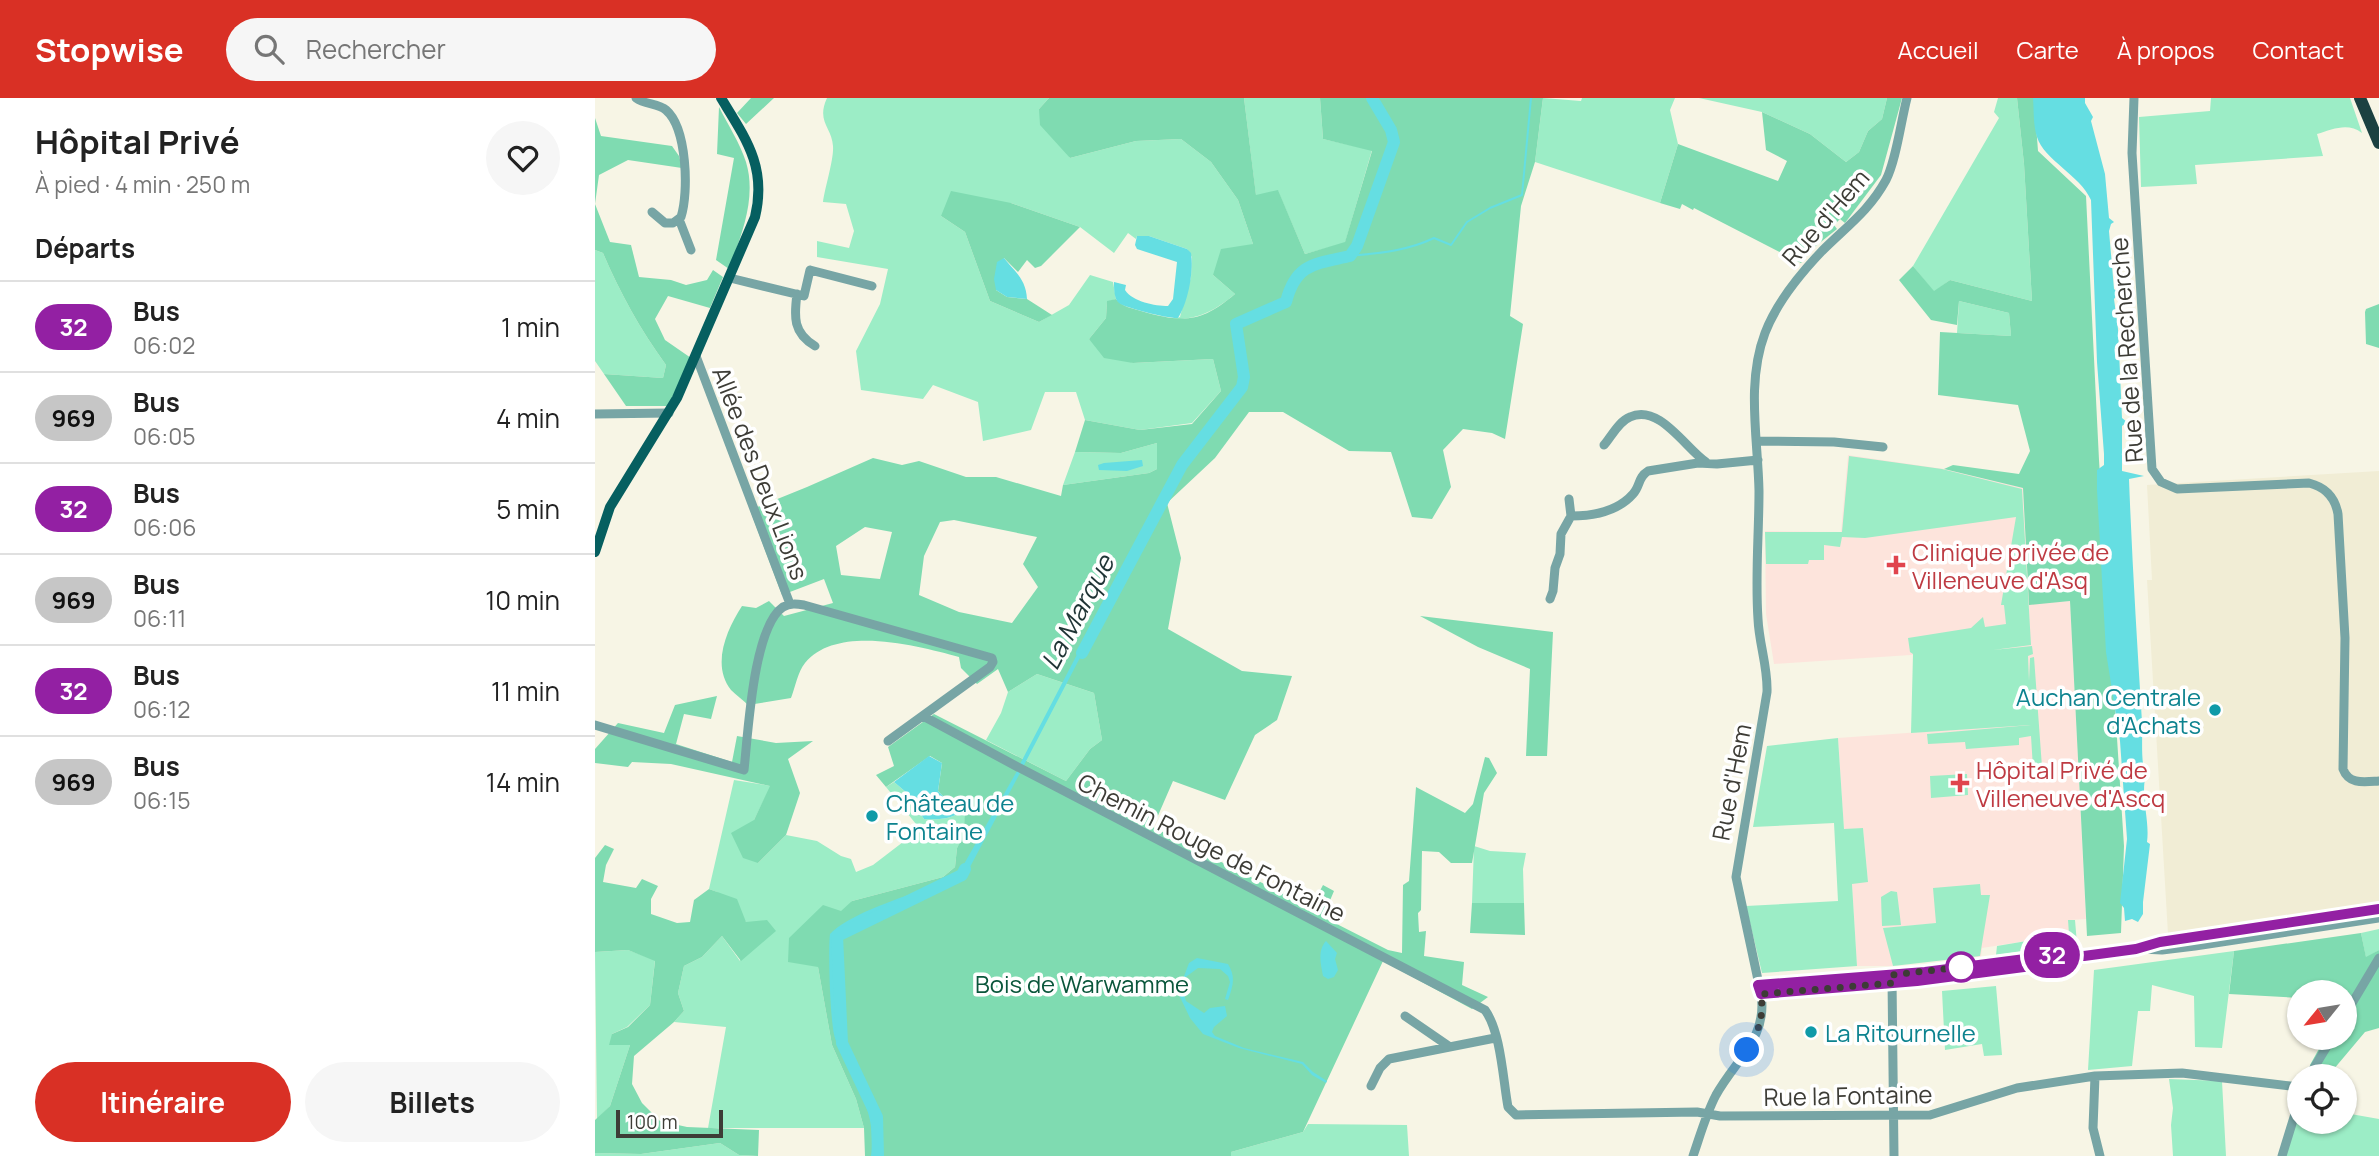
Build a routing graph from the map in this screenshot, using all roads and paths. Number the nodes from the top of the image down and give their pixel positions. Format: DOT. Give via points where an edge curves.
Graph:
graph roads {
  1 [pos="636,98"];
  2 [pos="721,98"];
  3 [pos="1907,98"];
  4 [pos="2134,98"];
  5 [pos="2360,98"];
  6 [pos="2379,143"];
  7 [pos="652,212"];
  8 [pos="679,219"];
  9 [pos="691,250"];
  10 [pos="730,278"];
  11 [pos="872,286"];
  12 [pos="797,294"];
  13 [pos="815,346"];
  14 [pos="696,356"];
  15 [pos="669,413"];
  16 [pos="595,414"];
  17 [pos="1757,441"];
  18 [pos="1604,445"];
  19 [pos="1883,447"];
  20 [pos="1758,460"];
  21 [pos="1706,463"];
  22 [pos="1569,499"];
  23 [pos="1571,516"];
  24 [pos="595,552"];
  25 [pos="1550,599"];
  26 [pos="790,604"];
  27 [pos="923,716"];
  28 [pos="595,724"];
  29 [pos="888,741"];
  30 [pos="2379,781"];
  31 [pos="2379,909"];
  32 [pos="2379,918"];
  33 [pos="2178,939"];
  34 [pos="2379,958"];
  35 [pos="1892,979"];
  36 [pos="1759,989"];
  37 [pos="2357,995"];
  38 [pos="1485,1010"];
  39 [pos="1405,1016"];
  40 [pos="1495,1038"];
  41 [pos="1450,1047"];
  42 [pos="2095,1076"];
  43 [pos="1371,1086"];
  44 [pos="2287,1086"];
  45 [pos="1708,1114"];
  46 [pos="1894,1115"];
  47 [pos="2289,1134"];
  48 [pos="1693,1156"];
  49 [pos="1894,1156"];
  50 [pos="2100,1156"];
  51 [pos="2282,1156"];
  1 -- 8 [label="street" via="665,109 675,124 687,174"];
  2 -- 10 [label="main road" via="749,146 759,186 755,217"];
  3 -- 17 [label="street, Rue d'Hem" via="1892,165 1882,187 1857,220 1809,265 1769,325 1755,373"];
  4 -- 30 [label="street, Rue de la Recherche" via="2132,153 2152,469 2161,482 2177,489 2309,483 2332,497 2338,514 2345,638 2343,769 2354,781"];
  5 -- 6 [label="highway"];
  7 -- 8 [label="street" via="665,223"];
  8 -- 9 [label="street"];
  10 -- 12 [label="street"];
  10 -- 14 [label="main road"];
  11 -- 12 [label="street" via="810,270 804,296"];
  12 -- 13 [label="street" via="796,326"];
  14 -- 15 [label="main road"];
  14 -- 26 [label="street, Allée des Deux Lions"];
  15 -- 16 [label="street"];
  15 -- 24 [label="main road" via="610,507"];
  17 -- 19 [label="street"];
  17 -- 20 [label="street, Rue d'Hem"];
  18 -- 21 [label="street" via="1625,419 1643,416 1670,426"];
  20 -- 21 [label="street"];
  20 -- 36 [label="street, Rue d'Hem" via="1758,620 1767,692 1736,877"];
  21 -- 23 [label="street" via="1648,471 1627,499 1598,514"];
  22 -- 23 [label="street"];
  23 -- 25 [label="street" via="1561,534"];
  26 -- 27 [label="street" via="992,658 990,667"];
  26 -- 28 [label="street" via="776,615 760,649 744,770"];
  27 -- 29 [label="street"];
  27 -- 38 [label="street, Chemin Rouge de Fontaine"];
  31 -- 33 [label="street"];
  32 -- 33 [label="street"];
  33 -- 35 [label="street" via="2136,949 2062,954"];
  34 -- 37 [label="street"];
  35 -- 36 [label="street"];
  35 -- 46 [label="street"];
  36 -- 45 [label="street, Rue d'Hem" via="1762,1013 1758,1031"];
  38 -- 40 [label="street, Rue la Fontaine"];
  39 -- 41 [label="street"];
  40 -- 41 [label="street"];
  40 -- 45 [label="street, Rue la Fontaine" via="1508,1107 1514,1114"];
  41 -- 43 [label="street" via="1389,1059"];
  42 -- 44 [label="street, Rue la Fontaine" via="2182,1073"];
  42 -- 46 [label="street, Rue la Fontaine" via="2017,1088 1934,1114"];
  42 -- 50 [label="street" via="2093,1128"];
  45 -- 46 [label="street, Rue la Fontaine"];
  45 -- 48 [label="street, Rue d'Hem"];
  46 -- 49 [label="street"];
  47 -- 51 [label="street"];
}
